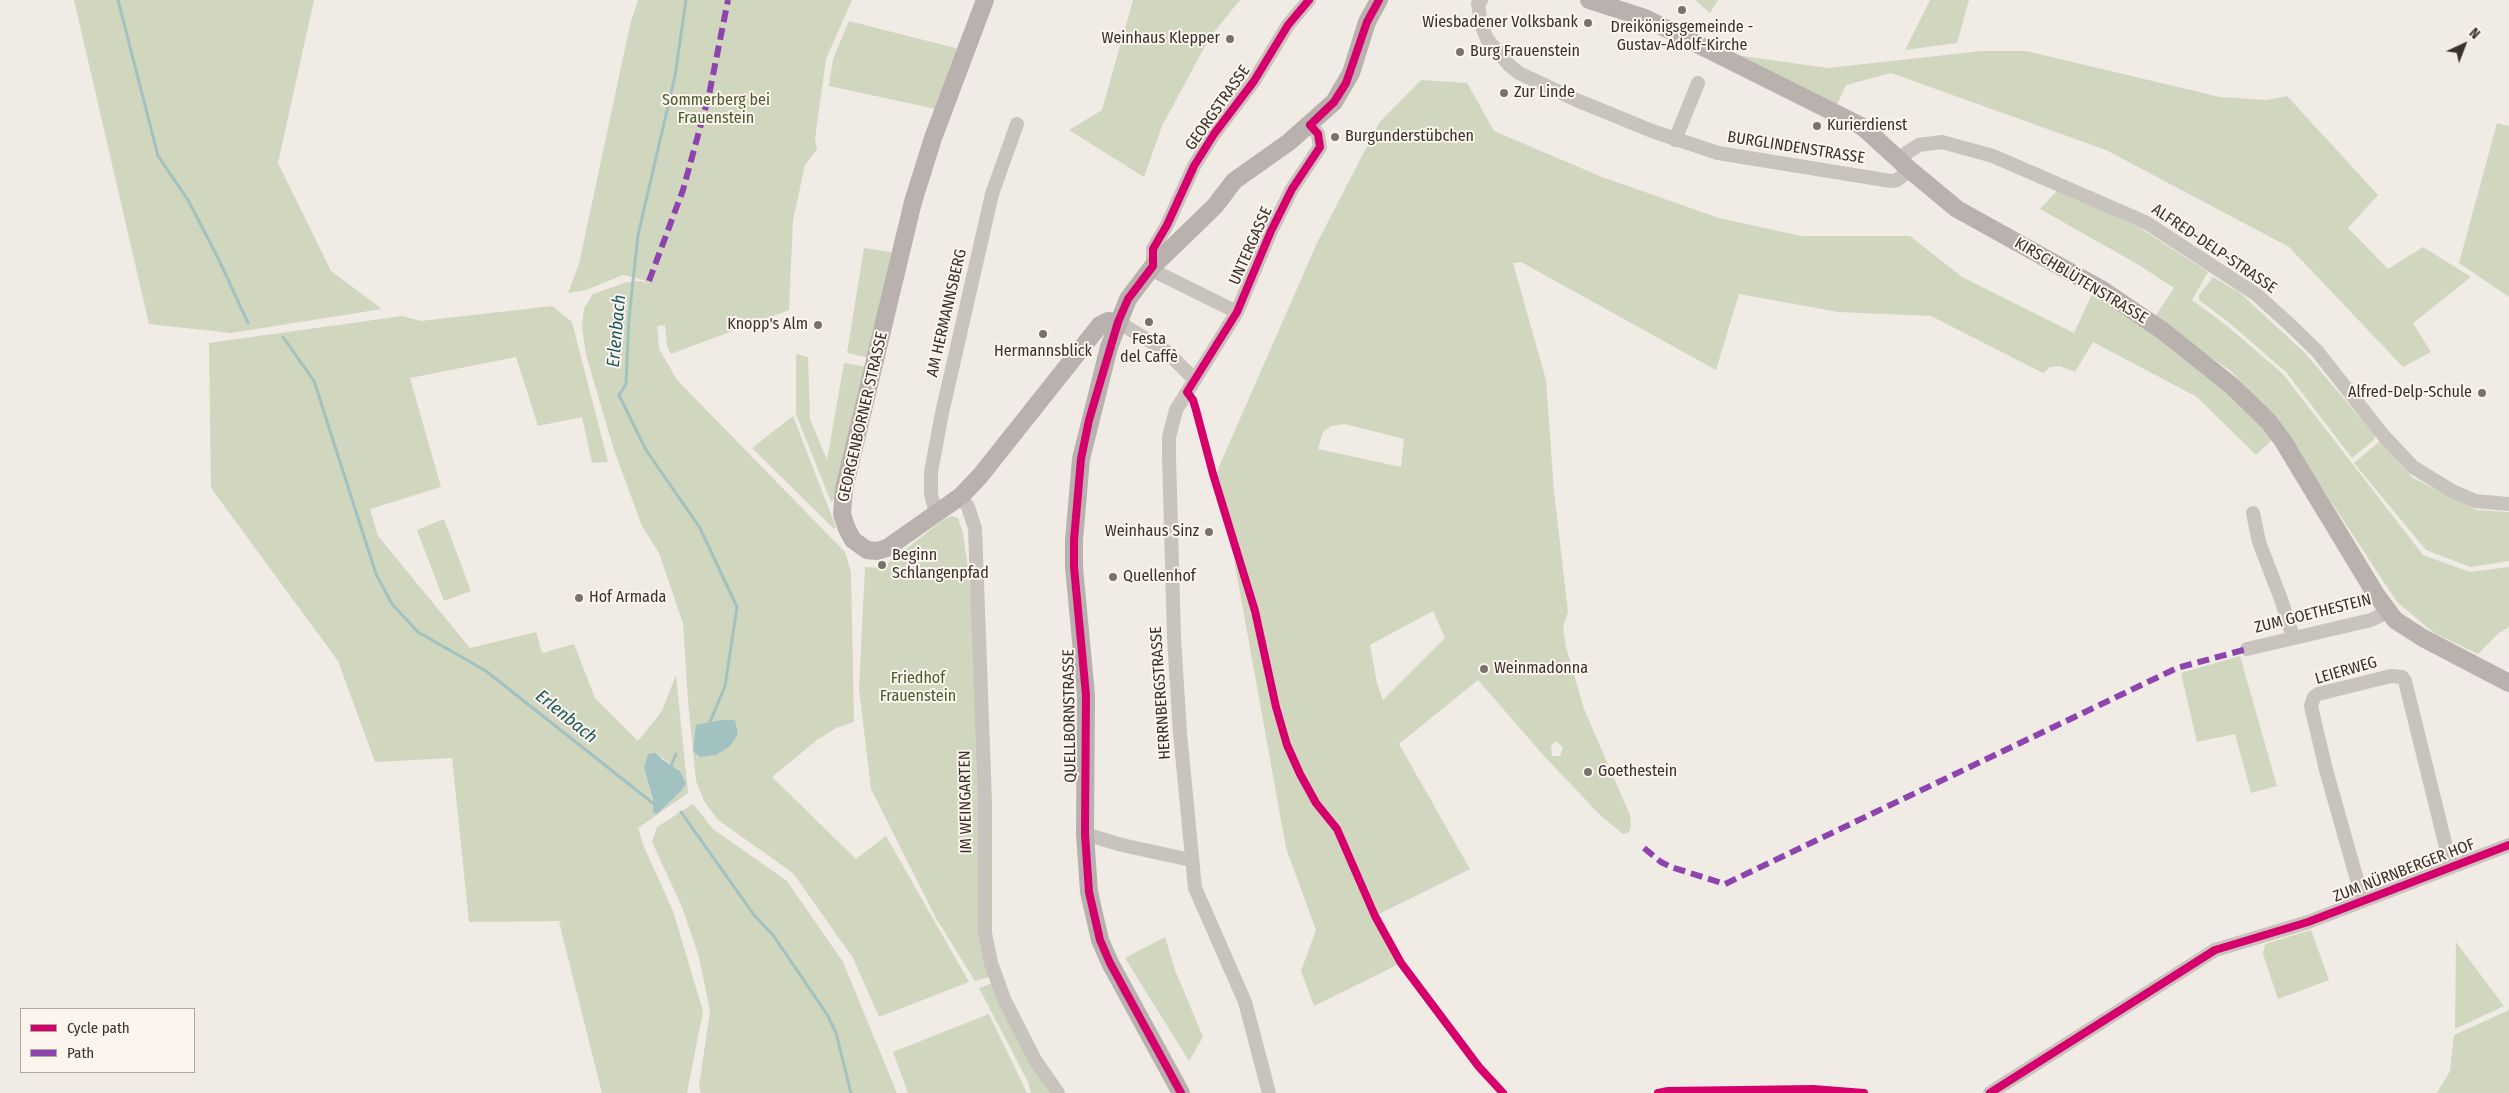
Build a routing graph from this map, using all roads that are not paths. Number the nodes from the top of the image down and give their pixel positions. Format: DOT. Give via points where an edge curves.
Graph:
graph roads {
  1 [pos="985,0"];
  2 [pos="1309,0"];
  3 [pos="1378,0"];
  4 [pos="1481,0"];
  5 [pos="1588,0"];
  6 [pos="1609,3"];
  7 [pos="1698,83"];
  8 [pos="1017,124"];
  9 [pos="1310,125"];
  10 [pos="1675,140"];
  11 [pos="1904,165"];
  12 [pos="1151,267"];
  13 [pos="1237,312"];
  14 [pos="1118,322"];
  15 [pos="1195,380"];
  16 [pos="961,496"];
  17 [pos="2509,504"];
  18 [pos="936,513"];
  19 [pos="2253,513"];
  20 [pos="2387,612"];
  21 [pos="2292,638"];
  22 [pos="2247,649"];
  23 [pos="2509,683"];
  24 [pos="1085,834"];
  25 [pos="2509,845"];
  26 [pos="1191,860"];
  27 [pos="2451,867"];
  28 [pos="2363,901"];
  29 [pos="1058,1093"];
  30 [pos="1181,1093"];
  31 [pos="1269,1093"];
  32 [pos="1990,1093"];
  1 -- 18 [label="main road, GEORGENBORNER STRASSE" via="933,138 913,202 842,497 842,514 850,535 863,548 872,551 887,548"];
  2 -- 12 [label="street, GEORGSTRASSE" via="1288,25 1254,81 1194,166 1153,249"];
  3 -- 9 [label="main road" via="1346,83 1330,106"];
  4 -- 10 [label="street, BURGLINDENSTRASSE" via="1478,4 1481,24 1487,39 1501,58 1519,73"];
  5 -- 6 [label="main road, KIRSCHBLÜTENSTRASSE"];
  6 -- 11 [label="main road, KIRSCHBLÜTENSTRASSE" via="1863,127"];
  7 -- 10 [label="street"];
  8 -- 18 [label="street, AM HERMANNSBERG" via="992,194 942,413 932,472 931,494"];
  9 -- 12 [label="main road" via="1234,181 1215,206"];
  9 -- 13 [label="street, UNTERGASSE" via="1318,134 1320,146 1275,222"];
  10 -- 11 [label="street, BURGLINDENSTRASSE" via="1718,153 1891,181 1897,180"];
  11 -- 17 [label="street, ALFRED-DELP-STRASSE" via="1906,152 1929,142 1950,145 1993,156 2147,223 2257,295 2289,324 2317,351 2383,435 2413,467 2475,501"];
  11 -- 20 [label="main road, KIRSCHBLÜTENSTRASSE" via="1957,209 2101,289 2198,358 2252,404 2284,441"];
  12 -- 13 [label="street"];
  12 -- 14 [label="main road" via="1128,299"];
  13 -- 15 [label="street, UNTERGASSE"];
  14 -- 15 [label="street" via="1166,351"];
  14 -- 16 [label="main road, GEORGENBORNER STRASSE" via="1108,321 1100,325"];
  14 -- 24 [label="main road, QUELLBORNSTRASSE" via="1084,441 1075,521 1074,567 1087,713"];
  15 -- 26 [label="street, HERRNBERGSTRASSE" via="1176,410 1168,486 1180,732"];
  16 -- 18 [label="main road, GEORGENBORNER STRASSE"];
  16 -- 29 [label="street, IM WEINGARTEN" via="971,514 975,537 985,933 991,963 1004,999 1035,1060"];
  19 -- 21 [label="street" via="2259,542"];
  20 -- 21 [label="street, ZUM GOETHESTEIN" via="2370,620"];
  20 -- 23 [label="main road, KIRSCHBLÜTENSTRASSE" via="2405,628"];
  21 -- 22 [label="street, ZUM GOETHESTEIN"];
  24 -- 26 [label="street"];
  24 -- 30 [label="main road, QUELLBORNSTRASSE" via="1089,892 1100,940"];
  25 -- 27 [label="street, ZUM NÜRNBERGER HOF"];
  26 -- 31 [label="street, HERRNBERGSTRASSE" via="1195,888 1245,1002"];
  27 -- 28 [label="street, ZUM NÜRNBERGER HOF"];
  27 -- 28 [label="street, LEIERWEG" via="2402,677 2391,676 2318,694 2311,706"];
  28 -- 32 [label="street, ZUM NÜRNBERGER HOF" via="2308,922 2215,950"];
}
